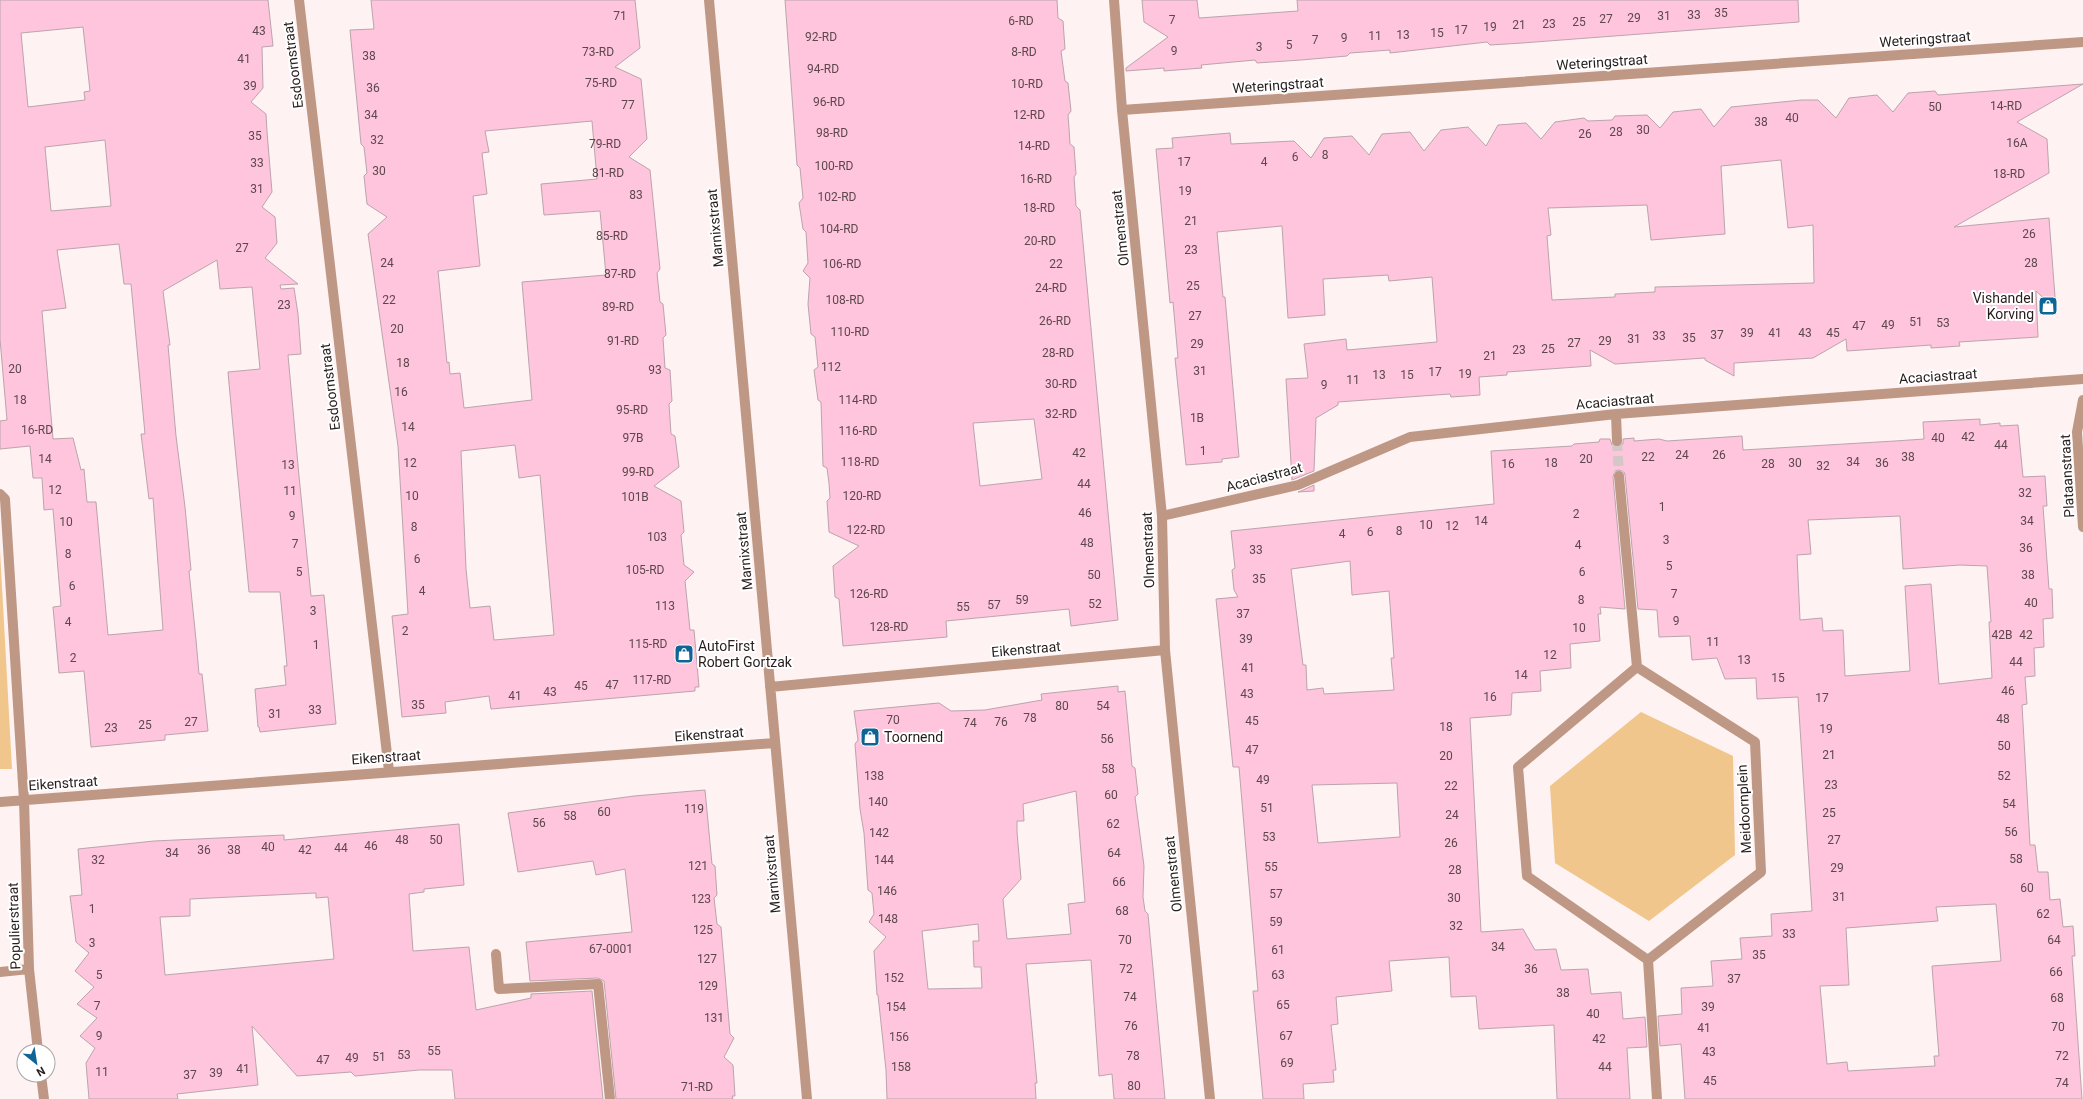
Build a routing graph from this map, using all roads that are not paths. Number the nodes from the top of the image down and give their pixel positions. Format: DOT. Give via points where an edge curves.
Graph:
graph roads {
  1 [pos="299,0"];
  2 [pos="709,0"];
  3 [pos="1114,0"];
  4 [pos="2083,42"];
  5 [pos="1122,110"];
  6 [pos="2083,379"];
  7 [pos="2083,400"];
  8 [pos="1616,414"];
  9 [pos="1617,441"];
  10 [pos="1619,476"];
  11 [pos="0,494"];
  12 [pos="1162,516"];
  13 [pos="2083,527"];
  14 [pos="1165,650"];
  15 [pos="1637,666"];
  16 [pos="770,687"];
  17 [pos="774,743"];
  18 [pos="388,771"];
  19 [pos="24,800"];
  20 [pos="0,802"];
  21 [pos="496,954"];
  22 [pos="1648,960"];
  23 [pos="29,969"];
  24 [pos="0,972"];
  25 [pos="37,1043"];
  26 [pos="42,1083"];
  27 [pos="44,1099"];
  28 [pos="610,1099"];
  29 [pos="807,1099"];
  30 [pos="1210,1099"];
  31 [pos="1657,1099"];
  1 -- 18 [label="street, Esdoornstraat"];
  2 -- 16 [label="street, Marnixstraat"];
  3 -- 5 [label="street, Olmenstraat"];
  4 -- 5 [label="street, Weteringstraat"];
  5 -- 12 [label="street, Olmenstraat"];
  6 -- 8 [label="street, Acaciastraat"];
  7 -- 13 [label="street, Plataanstraat" via="2077,432"];
  8 -- 9 [label="street"];
  8 -- 12 [label="street, Acaciastraat" via="1410,437 1298,485"];
  10 -- 15 [label="street"];
  11 -- 19 [label="street, Populierstraat" via="5,499"];
  12 -- 14 [label="street, Olmenstraat"];
  14 -- 16 [label="street, Eikenstraat"];
  14 -- 30 [label="street, Olmenstraat"];
  15 -- 22 [label="street" via="1518,766 1528,876"];
  15 -- 22 [label="street, Meidoornplein" via="1755,742 1761,872"];
  16 -- 17 [label="street, Marnixstraat"];
  17 -- 18 [label="street, Eikenstraat"];
  17 -- 29 [label="street, Marnixstraat"];
  18 -- 19 [label="street, Eikenstraat"];
  19 -- 20 [label="street, Eikenstraat"];
  19 -- 23 [label="street, Populierstraat"];
  21 -- 28 [label="street" via="499,989 598,984"];
  22 -- 31 [label="street"];
  23 -- 24 [label="street"];
  23 -- 25 [label="street, Populierstraat"];
  26 -- 27 [label="street"];
}
